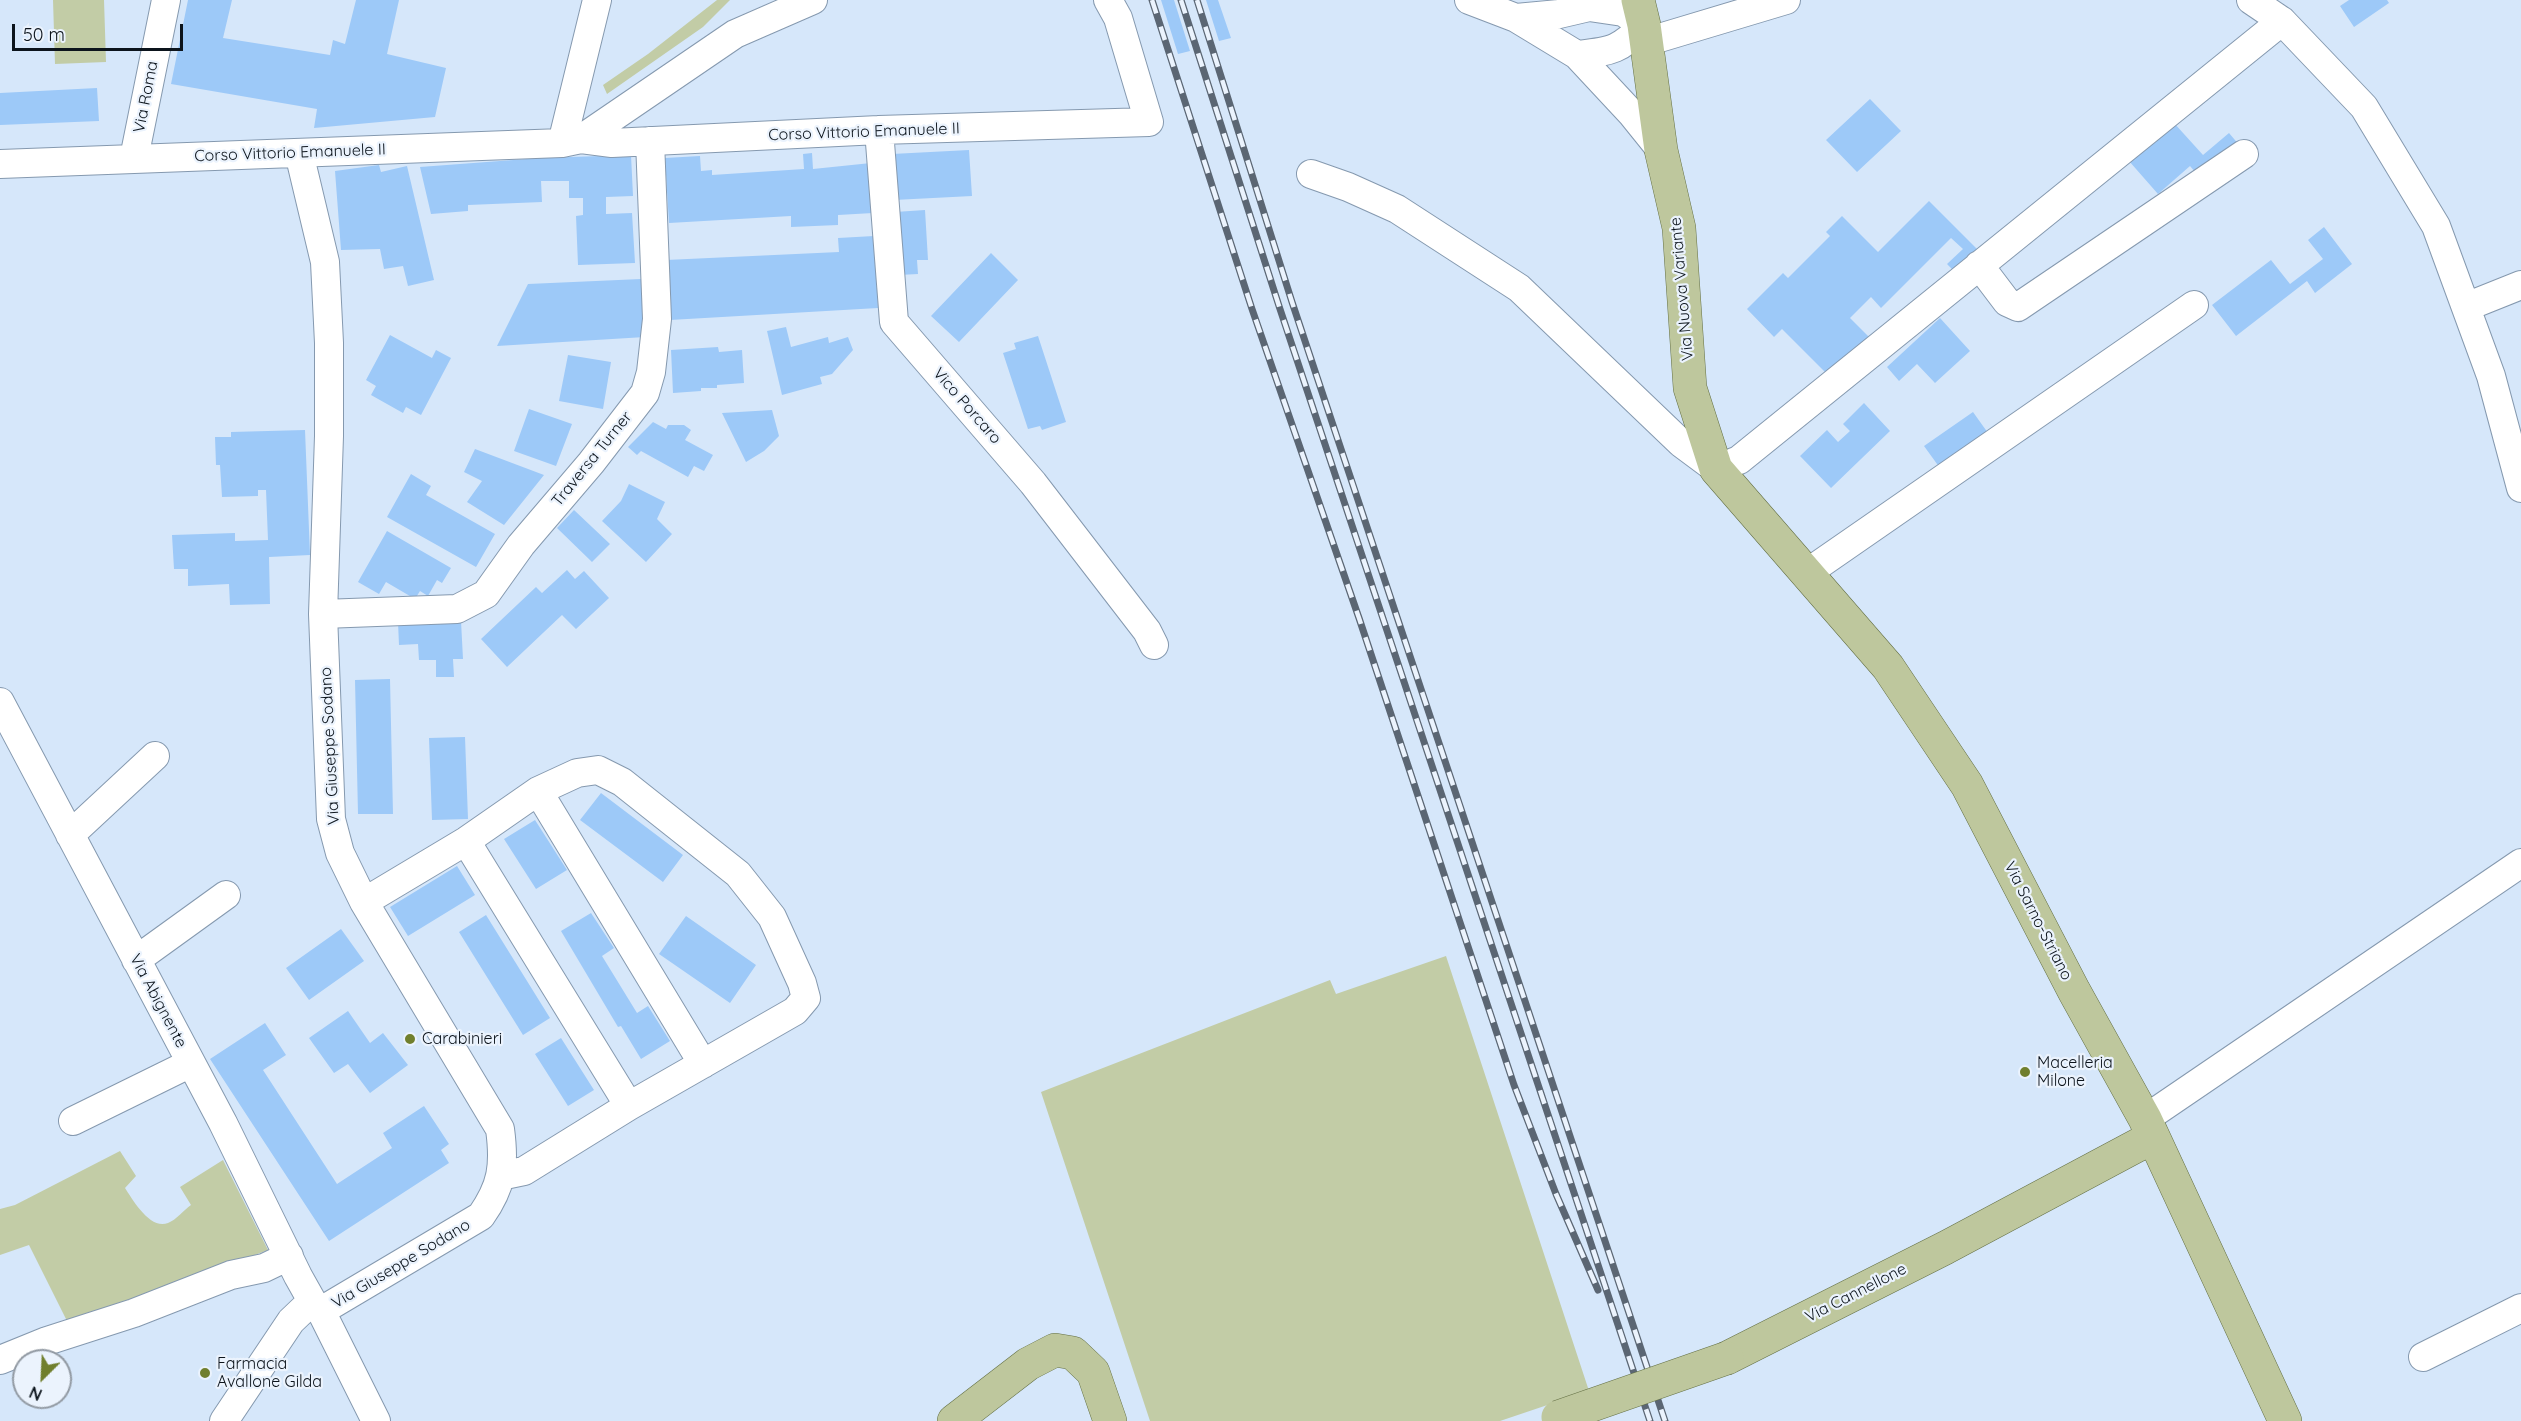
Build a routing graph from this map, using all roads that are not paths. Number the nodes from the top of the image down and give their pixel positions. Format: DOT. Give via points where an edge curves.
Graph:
graph roads {
  1 [pos="166,0"];
  2 [pos="597,0"];
  3 [pos="755,0"];
  4 [pos="813,0"];
  5 [pos="1108,0"];
  6 [pos="1469,0"];
  7 [pos="1786,0"];
  8 [pos="2251,0"];
  9 [pos="1591,4"];
  10 [pos="1516,18"];
  11 [pos="2282,21"];
  12 [pos="1643,22"];
  13 [pos="719,45"];
  14 [pos="1576,55"];
  15 [pos="639,100"];
  16 [pos="879,130"];
  17 [pos="571,141"];
  18 [pos="652,141"];
  19 [pos="1661,150"];
  20 [pos="299,153"];
  21 [pos="2244,154"];
  22 [pos="134,158"];
  23 [pos="0,164"];
  24 [pos="1311,174"];
  25 [pos="1979,265"];
  26 [pos="2521,285"];
  27 [pos="2194,305"];
  28 [pos="2466,307"];
  29 [pos="1716,469"];
  30 [pos="2521,488"];
  31 [pos="1807,573"];
  32 [pos="323,614"];
  33 [pos="1154,645"];
  34 [pos="0,702"];
  35 [pos="155,756"];
  36 [pos="538,791"];
  37 [pos="70,834"];
  38 [pos="466,841"];
  39 [pos="2521,863"];
  40 [pos="226,895"];
  41 [pos="364,902"];
  42 [pos="136,960"];
  43 [pos="191,1062"];
  44 [pos="703,1064"];
  45 [pos="629,1106"];
  46 [pos="73,1121"];
  47 [pos="2149,1128"];
  48 [pos="500,1176"];
  49 [pos="288,1256"];
  50 [pos="317,1306"];
  51 [pos="2521,1308"];
  52 [pos="2423,1357"];
  53 [pos="0,1360"];
  54 [pos="1552,1419"];
  55 [pos="224,1421"];
  56 [pos="375,1421"];
  57 [pos="954,1421"];
  58 [pos="1110,1421"];
  59 [pos="2285,1421"];
  1 -- 22 [label="street, Via Roma"];
  2 -- 17 [label="street"];
  3 -- 13 [label="street"];
  4 -- 13 [label="street" via="752,25"];
  5 -- 16 [label="street, Corso Vittorio Emanuele II" via="1118,18 1149,122"];
  6 -- 10 [label="street"];
  7 -- 12 [label="street"];
  8 -- 11 [label="street"];
  9 -- 10 [label="street" via="1559,14"];
  9 -- 12 [label="street"];
  10 -- 14 [label="street"];
  11 -- 25 [label="street"];
  11 -- 28 [label="street" via="2364,107 2436,226"];
  12 -- 14 [label="street" via="1631,39 1610,51"];
  12 -- 19 [label="main road, Via Nuova Variante"];
  13 -- 15 [label="street"];
  14 -- 19 [label="street"];
  15 -- 17 [label="street"];
  15 -- 18 [label="street, Traversa Turner"];
  16 -- 18 [label="street, Corso Vittorio Emanuele II"];
  16 -- 33 [label="street, Vico Porcaro" via="894,322 1033,483"];
  17 -- 18 [label="street, Corso Vittorio Emanuele II"];
  17 -- 20 [label="street, Corso Vittorio Emanuele II"];
  18 -- 32 [label="street, Traversa Turner" via="657,319 645,393 486,594 457,609"];
  19 -- 29 [label="main road, Via Nuova Variante" via="1679,228 1689,388"];
  20 -- 22 [label="street, Corso Vittorio Emanuele II"];
  20 -- 32 [label="street, Via Giuseppe Sodano" via="325,262 329,424"];
  21 -- 25 [label="street" via="2018,307 2007,302"];
  22 -- 23 [label="street, Corso Vittorio Emanuele II"];
  24 -- 29 [label="street" via="1397,209 1519,288 1681,443"];
  25 -- 29 [label="street" via="1738,460"];
  26 -- 28 [label="street"];
  27 -- 31 [label="street"];
  28 -- 30 [label="street" via="2492,376"];
  29 -- 31 [label="main road, Via Sarno-Striano"];
  31 -- 47 [label="main road, Via Sarno-Striano" via="1888,667 1967,785"];
  32 -- 41 [label="street, Via Giuseppe Sodano" via="331,819 340,853"];
  34 -- 37 [label="street, Via Abignente"];
  35 -- 37 [label="street"];
  36 -- 38 [label="street"];
  36 -- 44 [label="street"];
  36 -- 44 [label="street" via="577,772 598,770 622,782 738,874 772,917 806,998 795,1011"];
  37 -- 42 [label="street, Via Abignente"];
  38 -- 41 [label="street"];
  38 -- 45 [label="street"];
  39 -- 47 [label="street"];
  40 -- 42 [label="street"];
  41 -- 48 [label="street, Via Giuseppe Sodano" via="500,1130"];
  42 -- 43 [label="street, Via Abignente"];
  43 -- 46 [label="street"];
  43 -- 49 [label="street, Via Abignente"];
  44 -- 45 [label="street"];
  45 -- 48 [label="street" via="524,1170"];
  47 -- 54 [label="main road, Via Cannellone, bridge" via="1945,1248 1727,1358"];
  47 -- 59 [label="main road, Via Sarno-Striano"];
  48 -- 50 [label="street, Via Giuseppe Sodano" via="495,1196 481,1216"];
  49 -- 50 [label="street, Via Abignente"];
  49 -- 53 [label="street" via="264,1268 231,1275"];
  50 -- 55 [label="street, Via Giuseppe Sodano" via="291,1321"];
  50 -- 56 [label="street, Via Abignente"];
  51 -- 52 [label="street"];
  57 -- 58 [label="main road" via="1028,1364 1055,1350 1073,1353 1093,1372"];
}
